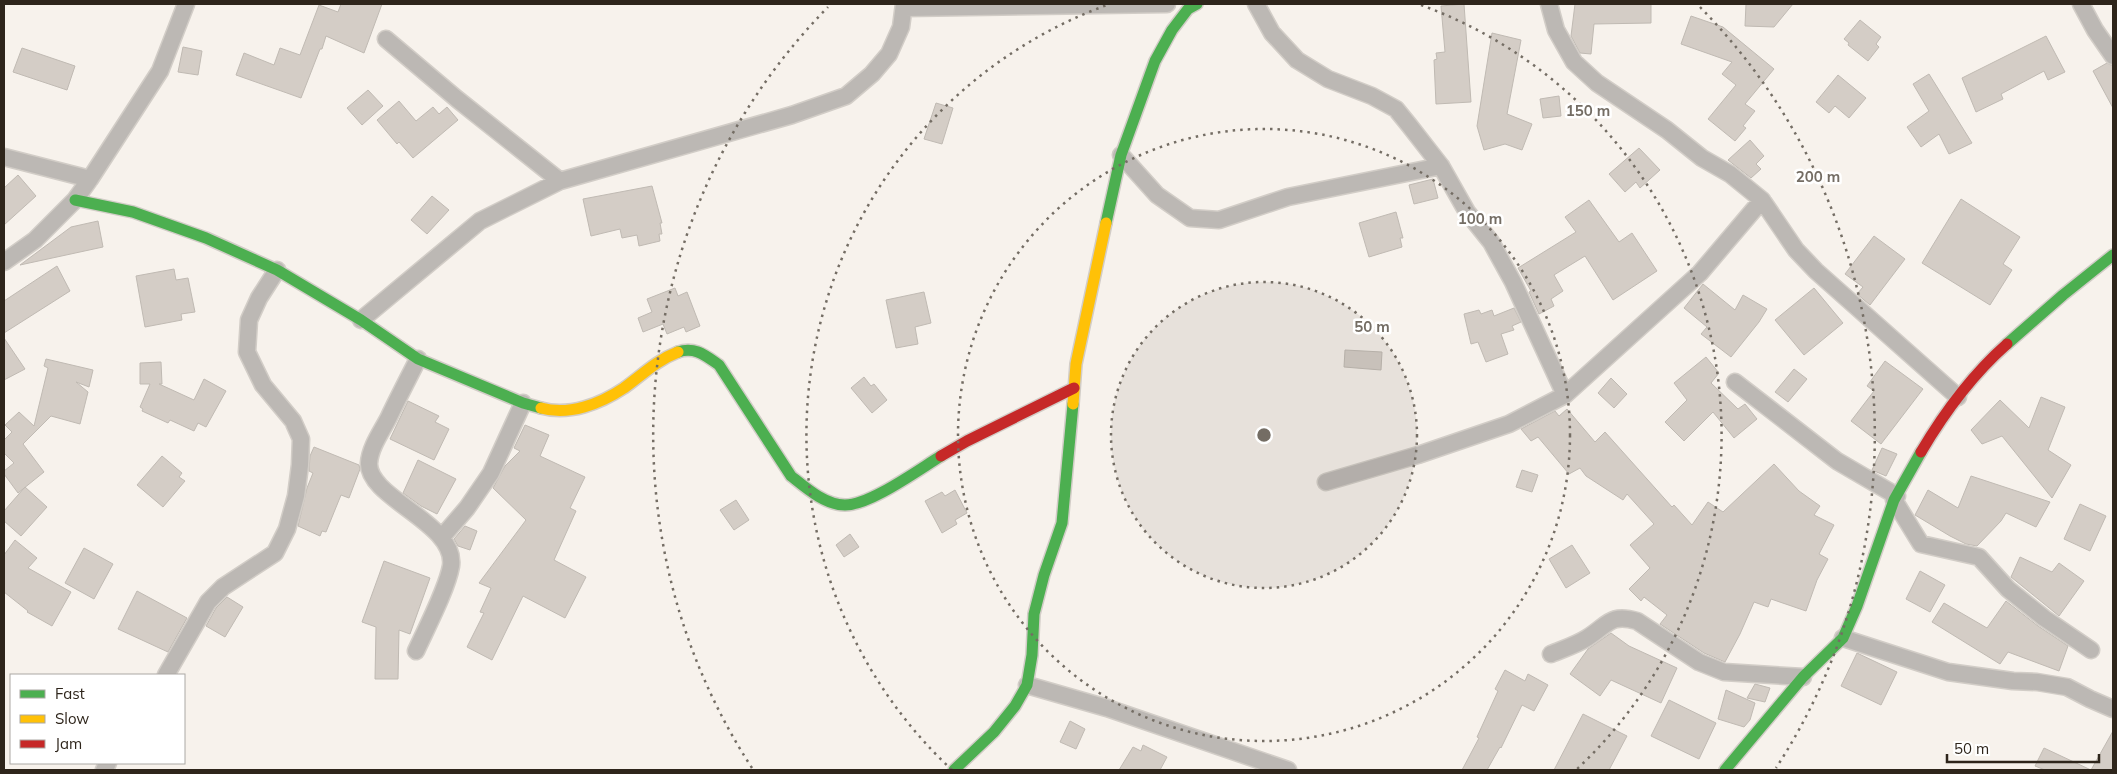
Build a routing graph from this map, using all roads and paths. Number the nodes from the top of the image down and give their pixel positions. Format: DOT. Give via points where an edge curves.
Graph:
graph roads {
  1 [pos="186,4"];
  2 [pos="1166,4"];
  3 [pos="1197,4"];
  4 [pos="1256,4"];
  5 [pos="1549,4"];
  6 [pos="2081,4"];
  7 [pos="1050,5"];
  8 [pos="905,6"];
  9 [pos="386,39"];
  10 [pos="2113,56"];
  11 [pos="1121,155"];
  12 [pos="4,158"];
  13 [pos="1441,166"];
  14 [pos="90,179"];
  15 [pos="560,181"];
  16 [pos="75,200"];
  17 [pos="1762,200"];
  18 [pos="2113,255"];
  19 [pos="4,262"];
  20 [pos="277,270"];
  21 [pos="361,320"];
  22 [pos="418,359"];
  23 [pos="1735,382"];
  24 [pos="1074,388"];
  25 [pos="1565,394"];
  26 [pos="1958,397"];
  27 [pos="523,403"];
  28 [pos="1326,482"];
  29 [pos="1895,498"];
  30 [pos="442,537"];
  31 [pos="1843,638"];
  32 [pos="2091,650"];
  33 [pos="416,651"];
  34 [pos="1550,654"];
  35 [pos="167,674"];
  36 [pos="1802,677"];
  37 [pos="1026,685"];
  38 [pos="2113,708"];
  39 [pos="1733,768"];
  40 [pos="954,770"];
  41 [pos="1288,770"];
  1 -- 14 [label="street" via="160,71"];
  2 -- 7 [label="street"];
  3 -- 11 [label="street" via="1188,9 1172,30 1155,61"];
  4 -- 13 [label="street" via="1272,33 1297,60 1328,79 1396,109"];
  5 -- 17 [label="street" via="1556,30 1574,62 1597,83 1702,158 1730,174"];
  6 -- 10 [label="street"];
  7 -- 8 [label="street"];
  8 -- 15 [label="street" via="901,27 889,54 846,96"];
  9 -- 15 [label="street"];
  11 -- 13 [label="street" via="1157,195 1190,218 1219,220 1288,198"];
  11 -- 24 [label="street" via="1076,364"];
  12 -- 14 [label="street"];
  13 -- 25 [label="street" via="1513,282"];
  14 -- 16 [label="street"];
  15 -- 21 [label="street" via="480,221"];
  16 -- 19 [label="street" via="35,240"];
  16 -- 20 [label="street" via="133,212 206,238"];
  17 -- 25 [label="street" via="1700,273"];
  17 -- 26 [label="street" via="1796,250 1816,271"];
  18 -- 26 [label="street" via="1992,357"];
  20 -- 21 [label="street"];
  20 -- 35 [label="street" via="249,320 247,352 263,386 293,421 301,439 296,496 287,528 275,553 222,587 208,602"];
  21 -- 22 [label="street"];
  22 -- 27 [label="street"];
  22 -- 30 [label="street" via="375,444 369,461 370,472 388,493"];
  23 -- 29 [label="street" via="1837,461"];
  24 -- 27 [label="street" via="968,441 862,503 843,505 808,490 791,476 719,365 702,353 687,349 665,357 622,389 578,410 554,412"];
  24 -- 37 [label="street" via="1062,523 1034,614"];
  25 -- 28 [label="street" via="1509,424"];
  26 -- 29 [label="street"];
  27 -- 30 [label="street" via="491,473"];
  29 -- 31 [label="street"];
  29 -- 32 [label="street" via="1921,544 1979,557 2008,590"];
  30 -- 33 [label="street" via="450,553 451,566"];
  31 -- 36 [label="street"];
  31 -- 38 [label="street" via="1948,672 2067,687"];
  34 -- 36 [label="street" via="1588,638 1614,619 1626,618 1637,621 1699,662 1724,672"];
  36 -- 39 [label="street"];
  37 -- 40 [label="street" via="1015,706 994,732"];
  37 -- 41 [label="street" via="1107,708"];
}
